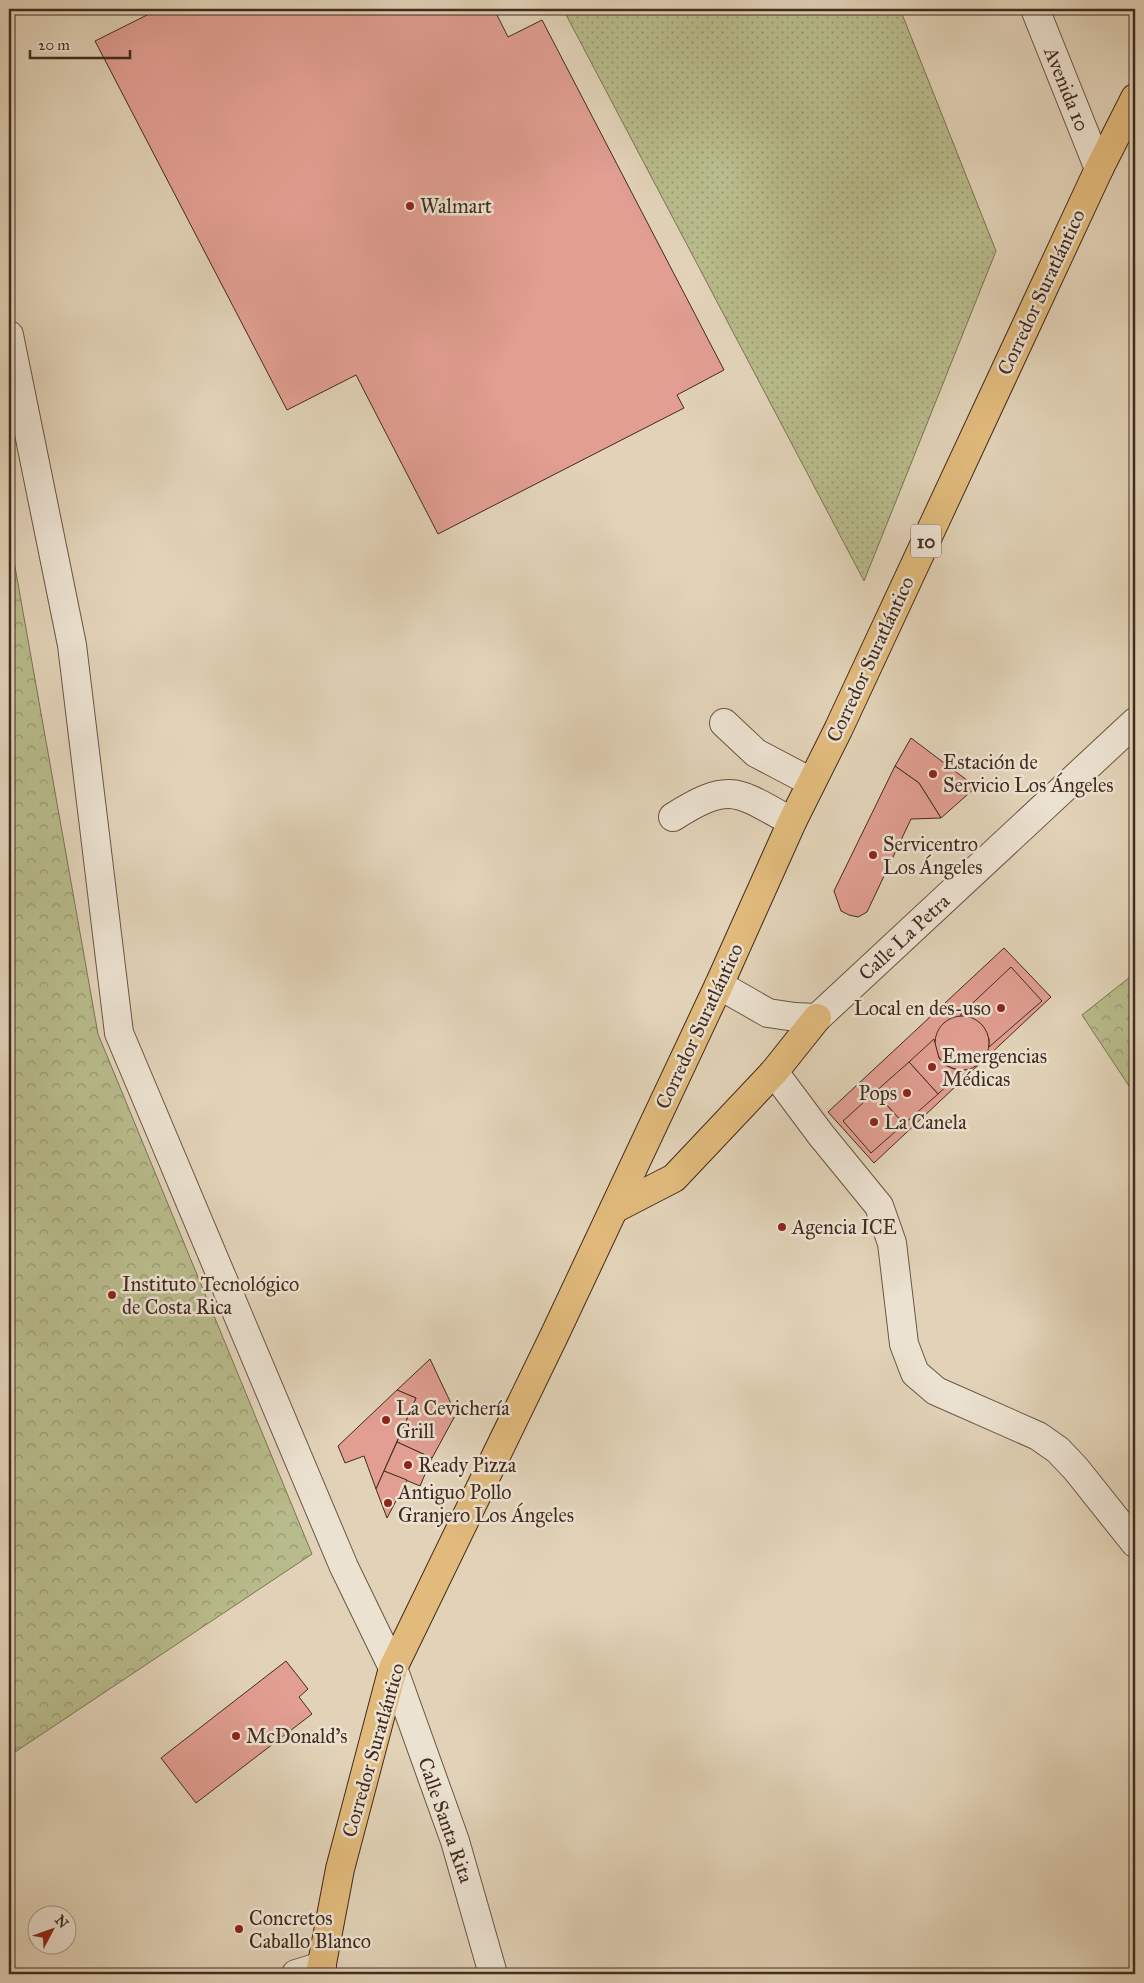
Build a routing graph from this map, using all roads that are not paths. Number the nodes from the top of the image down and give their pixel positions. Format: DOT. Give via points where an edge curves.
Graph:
graph roads {
  1 [pos="1035,9"];
  2 [pos="1135,98"];
  3 [pos="1099,169"];
  4 [pos="9,335"];
  5 [pos="1135,722"];
  6 [pos="724,723"];
  7 [pos="811,782"];
  8 [pos="673,817"];
  9 [pos="792,822"];
  10 [pos="719,985"];
  11 [pos="817,1018"];
  12 [pos="774,1072"];
  13 [pos="614,1209"];
  14 [pos="1135,1543"];
  15 [pos="393,1668"];
  16 [pos="321,1970"];
  17 [pos="296,1974"];
  18 [pos="494,1974"];
  1 -- 3 [label="street, Avenida 10"];
  2 -- 3 [label="main road, Corredor Suratlántico / 10"];
  3 -- 7 [label="main road, Corredor Suratlántico / 10"];
  4 -- 15 [label="street, Calle Santa Rita" via="72,646 119,1033 344,1567"];
  5 -- 11 [label="street, Calle La Petra"];
  6 -- 7 [label="street" via="756,753"];
  7 -- 9 [label="main road, Corredor Suratlántico / 10"];
  8 -- 9 [label="street" via="698,801 730,792 751,799"];
  9 -- 10 [label="main road, Corredor Suratlántico / 10"];
  10 -- 11 [label="street" via="768,1013"];
  10 -- 13 [label="main road, Corredor Suratlántico / 10"];
  11 -- 12 [label="main road"];
  12 -- 13 [label="main road" via="674,1178"];
  12 -- 14 [label="street" via="820,1135 879,1206 892,1243 904,1344 915,1373 936,1391 1038,1436 1058,1450"];
  13 -- 15 [label="main road, Corredor Suratlántico / 10"];
  15 -- 16 [label="main road, Corredor Suratlántico / 10" via="340,1868"];
  15 -- 18 [label="street, Calle Santa Rita" via="455,1841"];
  16 -- 17 [label="street"];
}
